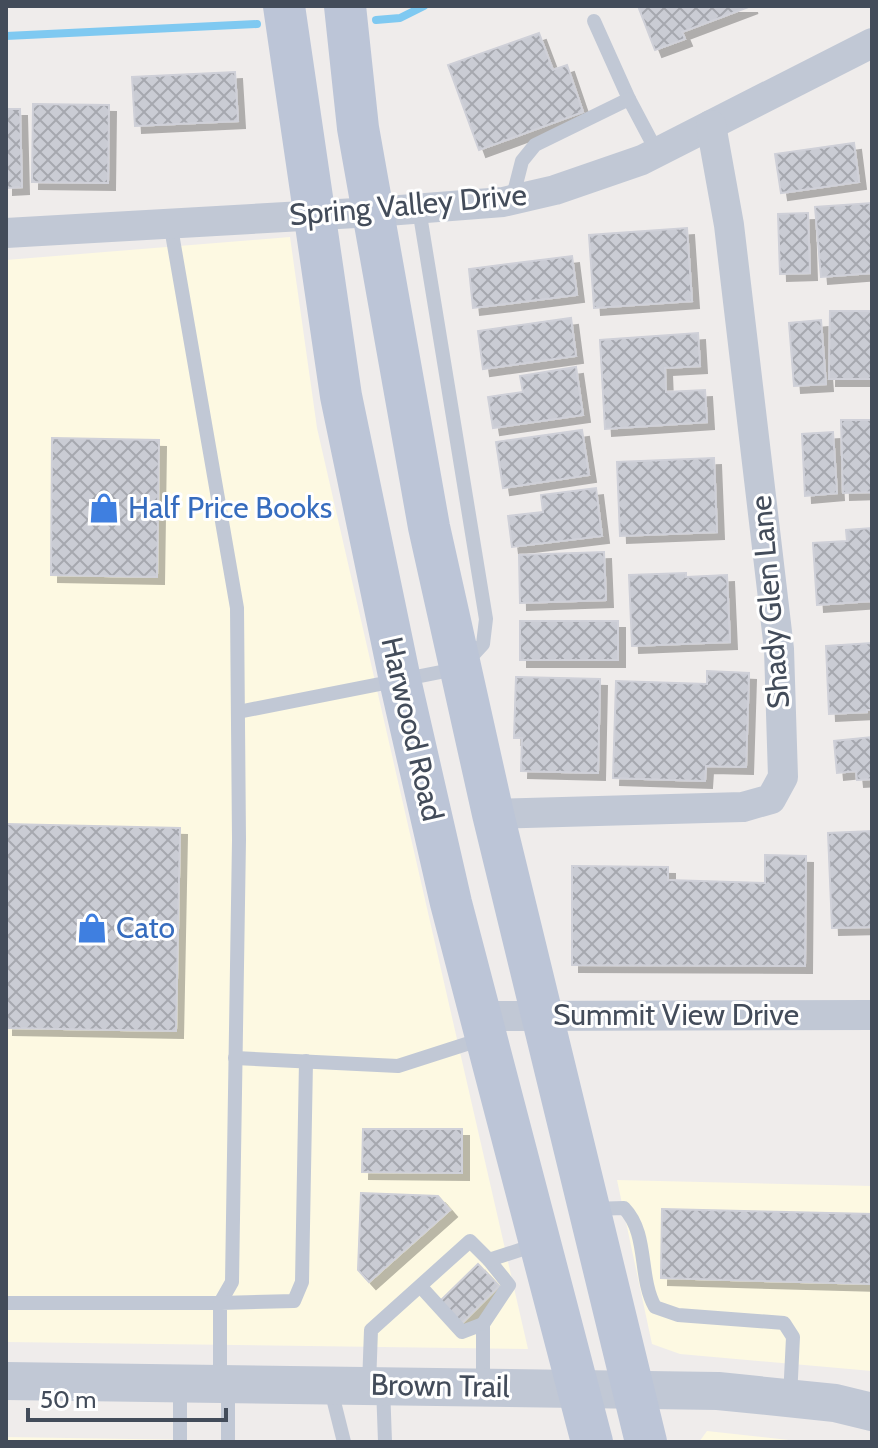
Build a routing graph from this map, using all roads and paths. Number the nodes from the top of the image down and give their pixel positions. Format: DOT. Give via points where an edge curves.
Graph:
graph roads {
  1 [pos="284,6"];
  2 [pos="345,6"];
  3 [pos="594,21"];
  4 [pos="872,43"];
  5 [pos="629,99"];
  6 [pos="711,125"];
  7 [pos="657,152"];
  8 [pos="512,200"];
  9 [pos="419,209"];
  10 [pos="374,212"];
  11 [pos="314,216"];
  12 [pos="170,222"];
  13 [pos="6,233"];
  14 [pos="461,668"];
  15 [pos="400,680"];
  16 [pos="238,712"];
  17 [pos="493,814"];
  18 [pos="872,1015"];
  19 [pos="544,1016"];
  20 [pos="483,1027"];
  21 [pos="235,1058"];
  22 [pos="306,1061"];
  23 [pos="591,1209"];
  24 [pos="540,1244"];
  25 [pos="489,1260"];
  26 [pos="421,1287"];
  27 [pos="6,1303"];
  28 [pos="220,1303"];
  29 [pos="483,1324"];
  30 [pos="6,1381"];
  31 [pos="180,1384"];
  32 [pos="224,1385"];
  33 [pos="330,1386"];
  34 [pos="376,1386"];
  35 [pos="483,1387"];
  36 [pos="577,1388"];
  37 [pos="633,1389"];
  38 [pos="790,1398"];
  39 [pos="872,1412"];
  40 [pos="180,1442"];
  41 [pos="228,1442"];
  42 [pos="344,1442"];
  43 [pos="385,1442"];
  44 [pos="592,1442"];
  45 [pos="646,1442"];
  1 -- 11 [label="main road, Harwood Road"];
  2 -- 10 [label="main road, Harwood Road" via="358,128"];
  3 -- 5 [label="lane"];
  4 -- 6 [label="street, Spring Valley Drive"];
  5 -- 7 [label="lane"];
  5 -- 8 [label="lane" via="535,145 522,161"];
  6 -- 7 [label="street, Spring Valley Drive"];
  6 -- 17 [label="street, Shady Glen Lane" via="729,225 779,649 783,777 771,799 743,807"];
  7 -- 8 [label="street, Spring Valley Drive" via="555,190"];
  8 -- 9 [label="street, Spring Valley Drive"];
  9 -- 10 [label="street, Spring Valley Drive"];
  9 -- 14 [label="lane" via="486,619 483,644"];
  10 -- 11 [label="street, Spring Valley Drive"];
  10 -- 14 [label="main road, Harwood Road" via="429,527"];
  11 -- 12 [label="street, Spring Valley Drive"];
  11 -- 15 [label="main road, Harwood Road" via="341,396"];
  12 -- 13 [label="street, Spring Valley Drive"];
  12 -- 16 [label="lane" via="237,608"];
  14 -- 15 [label="lane"];
  14 -- 17 [label="main road, Harwood Road"];
  15 -- 16 [label="lane"];
  15 -- 20 [label="main road, Harwood Road"];
  16 -- 21 [label="lane"];
  17 -- 19 [label="main road, Harwood Road"];
  18 -- 19 [label="street, Summit View Drive"];
  19 -- 20 [label="street, Summit View Drive"];
  19 -- 23 [label="main road, Harwood Road"];
  20 -- 22 [label="lane" via="398,1066"];
  20 -- 24 [label="main road, Harwood Road"];
  21 -- 22 [label="lane"];
  21 -- 28 [label="lane" via="232,1282"];
  22 -- 28 [label="lane" via="302,1282 294,1301"];
  23 -- 37 [label="main road, Harwood Road"];
  23 -- 38 [label="lane" via="624,1208 636,1220 648,1294 655,1307 678,1315 784,1323 793,1337"];
  24 -- 25 [label="lane"];
  24 -- 36 [label="main road, Harwood Road"];
  25 -- 26 [label="lane" via="470,1241"];
  25 -- 29 [label="lane" via="509,1285"];
  26 -- 29 [label="lane" via="462,1332"];
  26 -- 34 [label="lane" via="371,1330"];
  27 -- 28 [label="lane"];
  28 -- 32 [label="lane"];
  29 -- 35 [label="lane"];
  30 -- 31 [label="street, Brown Trail"];
  31 -- 32 [label="street, Brown Trail"];
  31 -- 40 [label="lane"];
  32 -- 33 [label="street, Brown Trail"];
  32 -- 41 [label="lane"];
  33 -- 34 [label="street, Brown Trail"];
  33 -- 42 [label="lane"];
  34 -- 35 [label="street, Brown Trail"];
  34 -- 43 [label="lane"];
  35 -- 36 [label="street, Brown Trail"];
  36 -- 37 [label="street, Brown Trail"];
  36 -- 44 [label="main road, Harwood Road"];
  37 -- 38 [label="street, Brown Trail"];
  37 -- 45 [label="main road, Harwood Road"];
  38 -- 39 [label="street, Brown Trail"];
}
